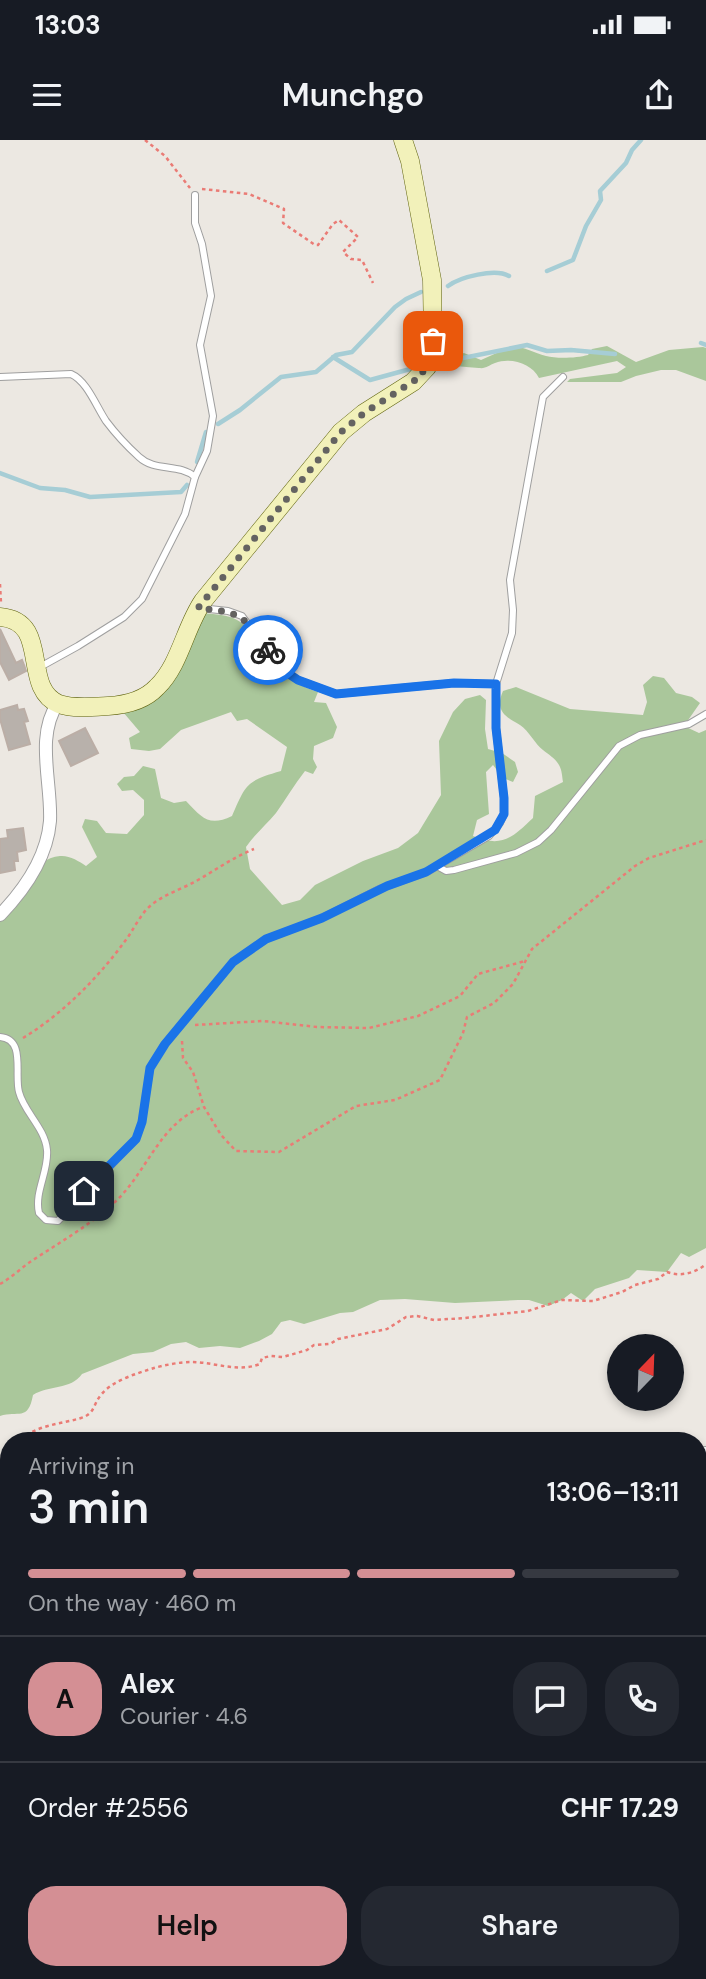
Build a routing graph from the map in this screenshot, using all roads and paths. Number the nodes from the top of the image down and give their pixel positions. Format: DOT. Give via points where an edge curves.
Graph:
graph roads {
  1 [pos="145,140"];
  2 [pos="402,140"];
  3 [pos="195,194"];
  4 [pos="373,283"];
  5 [pos="0,377"];
  6 [pos="563,377"];
  7 [pos="195,477"];
  8 [pos="198,608"];
  9 [pos="0,617"];
  10 [pos="36,669"];
  11 [pos="496,684"];
  12 [pos="58,703"];
  13 [pos="706,714"];
  14 [pos="705,839"];
  15 [pos="254,849"];
  16 [pos="436,866"];
  17 [pos="0,915"];
  18 [pos="525,961"];
  19 [pos="180,1026"];
  20 [pos="0,1037"];
  21 [pos="14,1043"];
  22 [pos="204,1107"];
  23 [pos="706,1264"];
  24 [pos="0,1284"];
  25 [pos="31,1432"];
  1 -- 3 [label="path" via="165,156"];
  2 -- 8 [label="street" via="432,280 432,348 427,367 418,379 341,432"];
  3 -- 4 [label="path" via="201,189 249,194 284,209 282,223 315,245 339,220 358,237 344,252 351,259 362,260"];
  3 -- 7 [label="lane" via="195,223 211,296 200,345 213,416"];
  5 -- 7 [label="lane" via="79,377 108,424 140,458"];
  6 -- 11 [label="lane" via="543,397 510,580 512,633"];
  7 -- 10 [label="lane" via="185,514 142,599 124,617"];
  8 -- 11 [label="lane" via="242,617 280,668 336,694 454,683"];
  8 -- 12 [label="street" via="169,671 150,693 114,706"];
  9 -- 10 [label="street" via="26,630"];
  10 -- 12 [label="street" via="44,690"];
  11 -- 16 [label="lane" via="503,817 489,836"];
  12 -- 17 [label="street" via="48,726 50,822 46,845 30,878"];
  13 -- 16 [label="lane" via="689,724 640,735 619,746 538,842 516,853 446,872"];
  14 -- 18 [label="path" via="635,866 532,949"];
  15 -- 21 [label="path" via="147,909 98,973 60,1011"];
  16 -- 19 [label="lane" via="252,947 224,971"];
  18 -- 19 [label="path" via="478,974 460,996 418,1016 369,1028 263,1021"];
  18 -- 22 [label="path" via="513,984 495,1003 467,1017 440,1080 395,1100 356,1106 279,1152 236,1151"];
  19 -- 21 [label="lane" via="150,1068 136,1139 63,1218 52,1222 42,1217 37,1207 46,1143 19,1092"];
  19 -- 22 [label="path" via="183,1058 193,1072"];
  20 -- 21 [label="lane"];
  22 -- 24 [label="path" via="168,1131 134,1182 116,1200 73,1237"];
  23 -- 25 [label="path" via="677,1276 667,1272 593,1301 562,1300 528,1311 465,1318 406,1317 387,1329 314,1345 283,1357 262,1358 251,1368 191,1362 156,1368 101,1394 95,1409 83,1418"];
}
